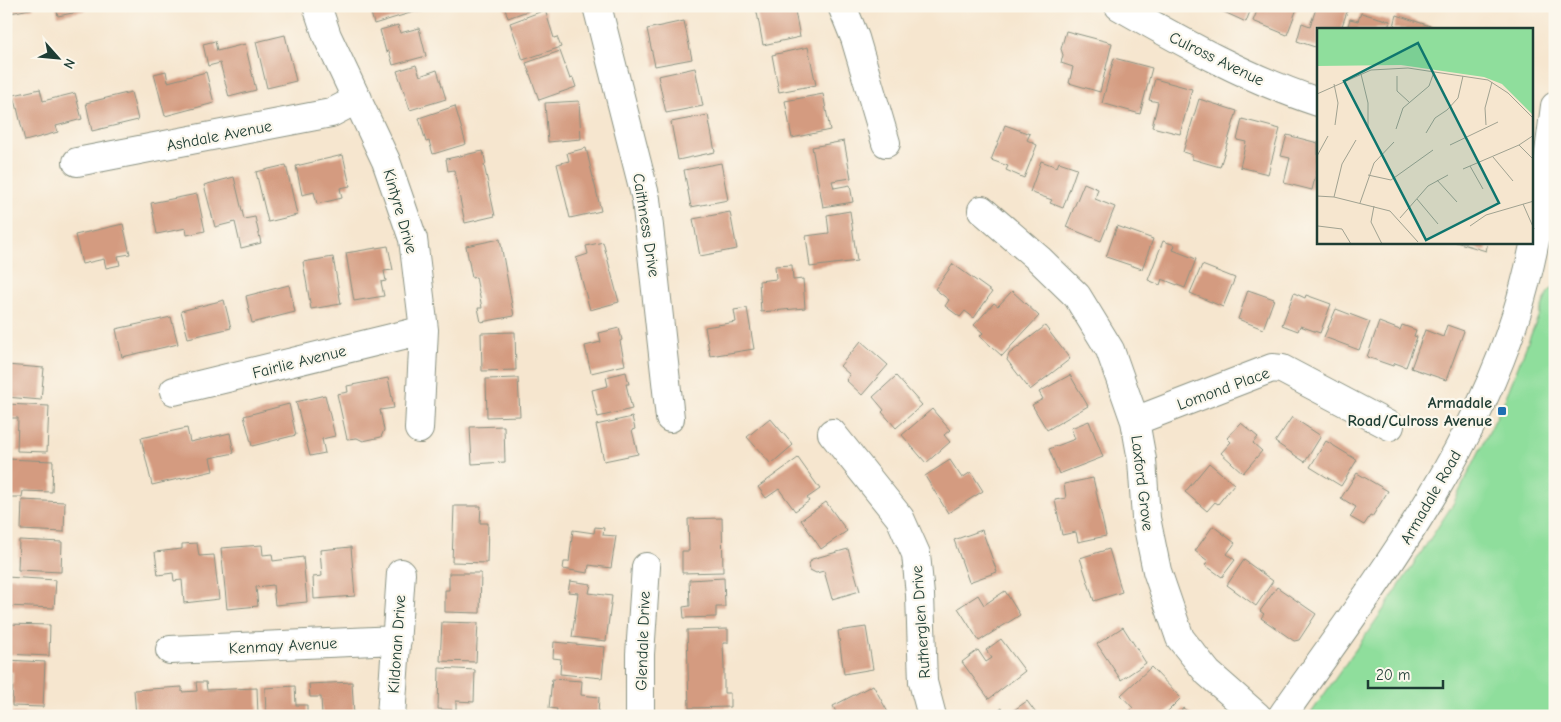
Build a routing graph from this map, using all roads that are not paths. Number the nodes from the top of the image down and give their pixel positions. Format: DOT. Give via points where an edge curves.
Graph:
graph roads {
  1 [pos="317,6"];
  2 [pos="597,6"];
  3 [pos="842,6"];
  4 [pos="1120,6"];
  5 [pos="358,99"];
  6 [pos="1317,102"];
  7 [pos="1555,106"];
  8 [pos="886,143"];
  9 [pos="1540,158"];
  10 [pos="77,162"];
  11 [pos="982,210"];
  12 [pos="1534,230"];
  13 [pos="1533,244"];
  14 [pos="424,330"];
  15 [pos="174,391"];
  16 [pos="670,418"];
  17 [pos="1135,421"];
  18 [pos="1390,426"];
  19 [pos="419,429"];
  20 [pos="832,433"];
  21 [pos="646,567"];
  22 [pos="400,573"];
  23 [pos="397,640"];
  24 [pos="170,650"];
  25 [pos="391,716"];
  26 [pos="640,716"];
  27 [pos="932,716"];
  28 [pos="1257,716"];
  29 [pos="1282,716"];
  1 -- 5 [label="street, Kintyre Drive" via="327,36"];
  2 -- 16 [label="street, Caithness Drive" via="646,199"];
  3 -- 8 [label="street" via="855,38"];
  4 -- 6 [label="street, Culross Avenue" via="1232,68"];
  5 -- 10 [label="street, Ashdale Avenue" via="331,113"];
  5 -- 14 [label="street, Kintyre Drive" via="386,161 413,239"];
  7 -- 9 [label="street, Armadale Road"];
  9 -- 12 [label="street, Armadale Road"];
  11 -- 17 [label="street, Laxford Grove" via="1040,259 1077,296 1110,350"];
  13 -- 29 [label="street, Armadale Road" via="1516,315 1489,386 1450,467 1405,541"];
  14 -- 15 [label="street, Fairlie Avenue"];
  14 -- 19 [label="street, Kintyre Drive"];
  17 -- 18 [label="street, Lomond Place" via="1272,368 1282,369"];
  17 -- 28 [label="street, Laxford Grove" via="1151,545 1180,638 1208,673"];
  20 -- 27 [label="street, Rutherglen Drive" via="900,518 916,554 923,682"];
  21 -- 26 [label="street, Glendale Drive"];
  22 -- 23 [label="street, Kildonan Drive"];
  23 -- 24 [label="street, Kenmay Avenue"];
  23 -- 25 [label="street, Kildonan Drive"];
}
